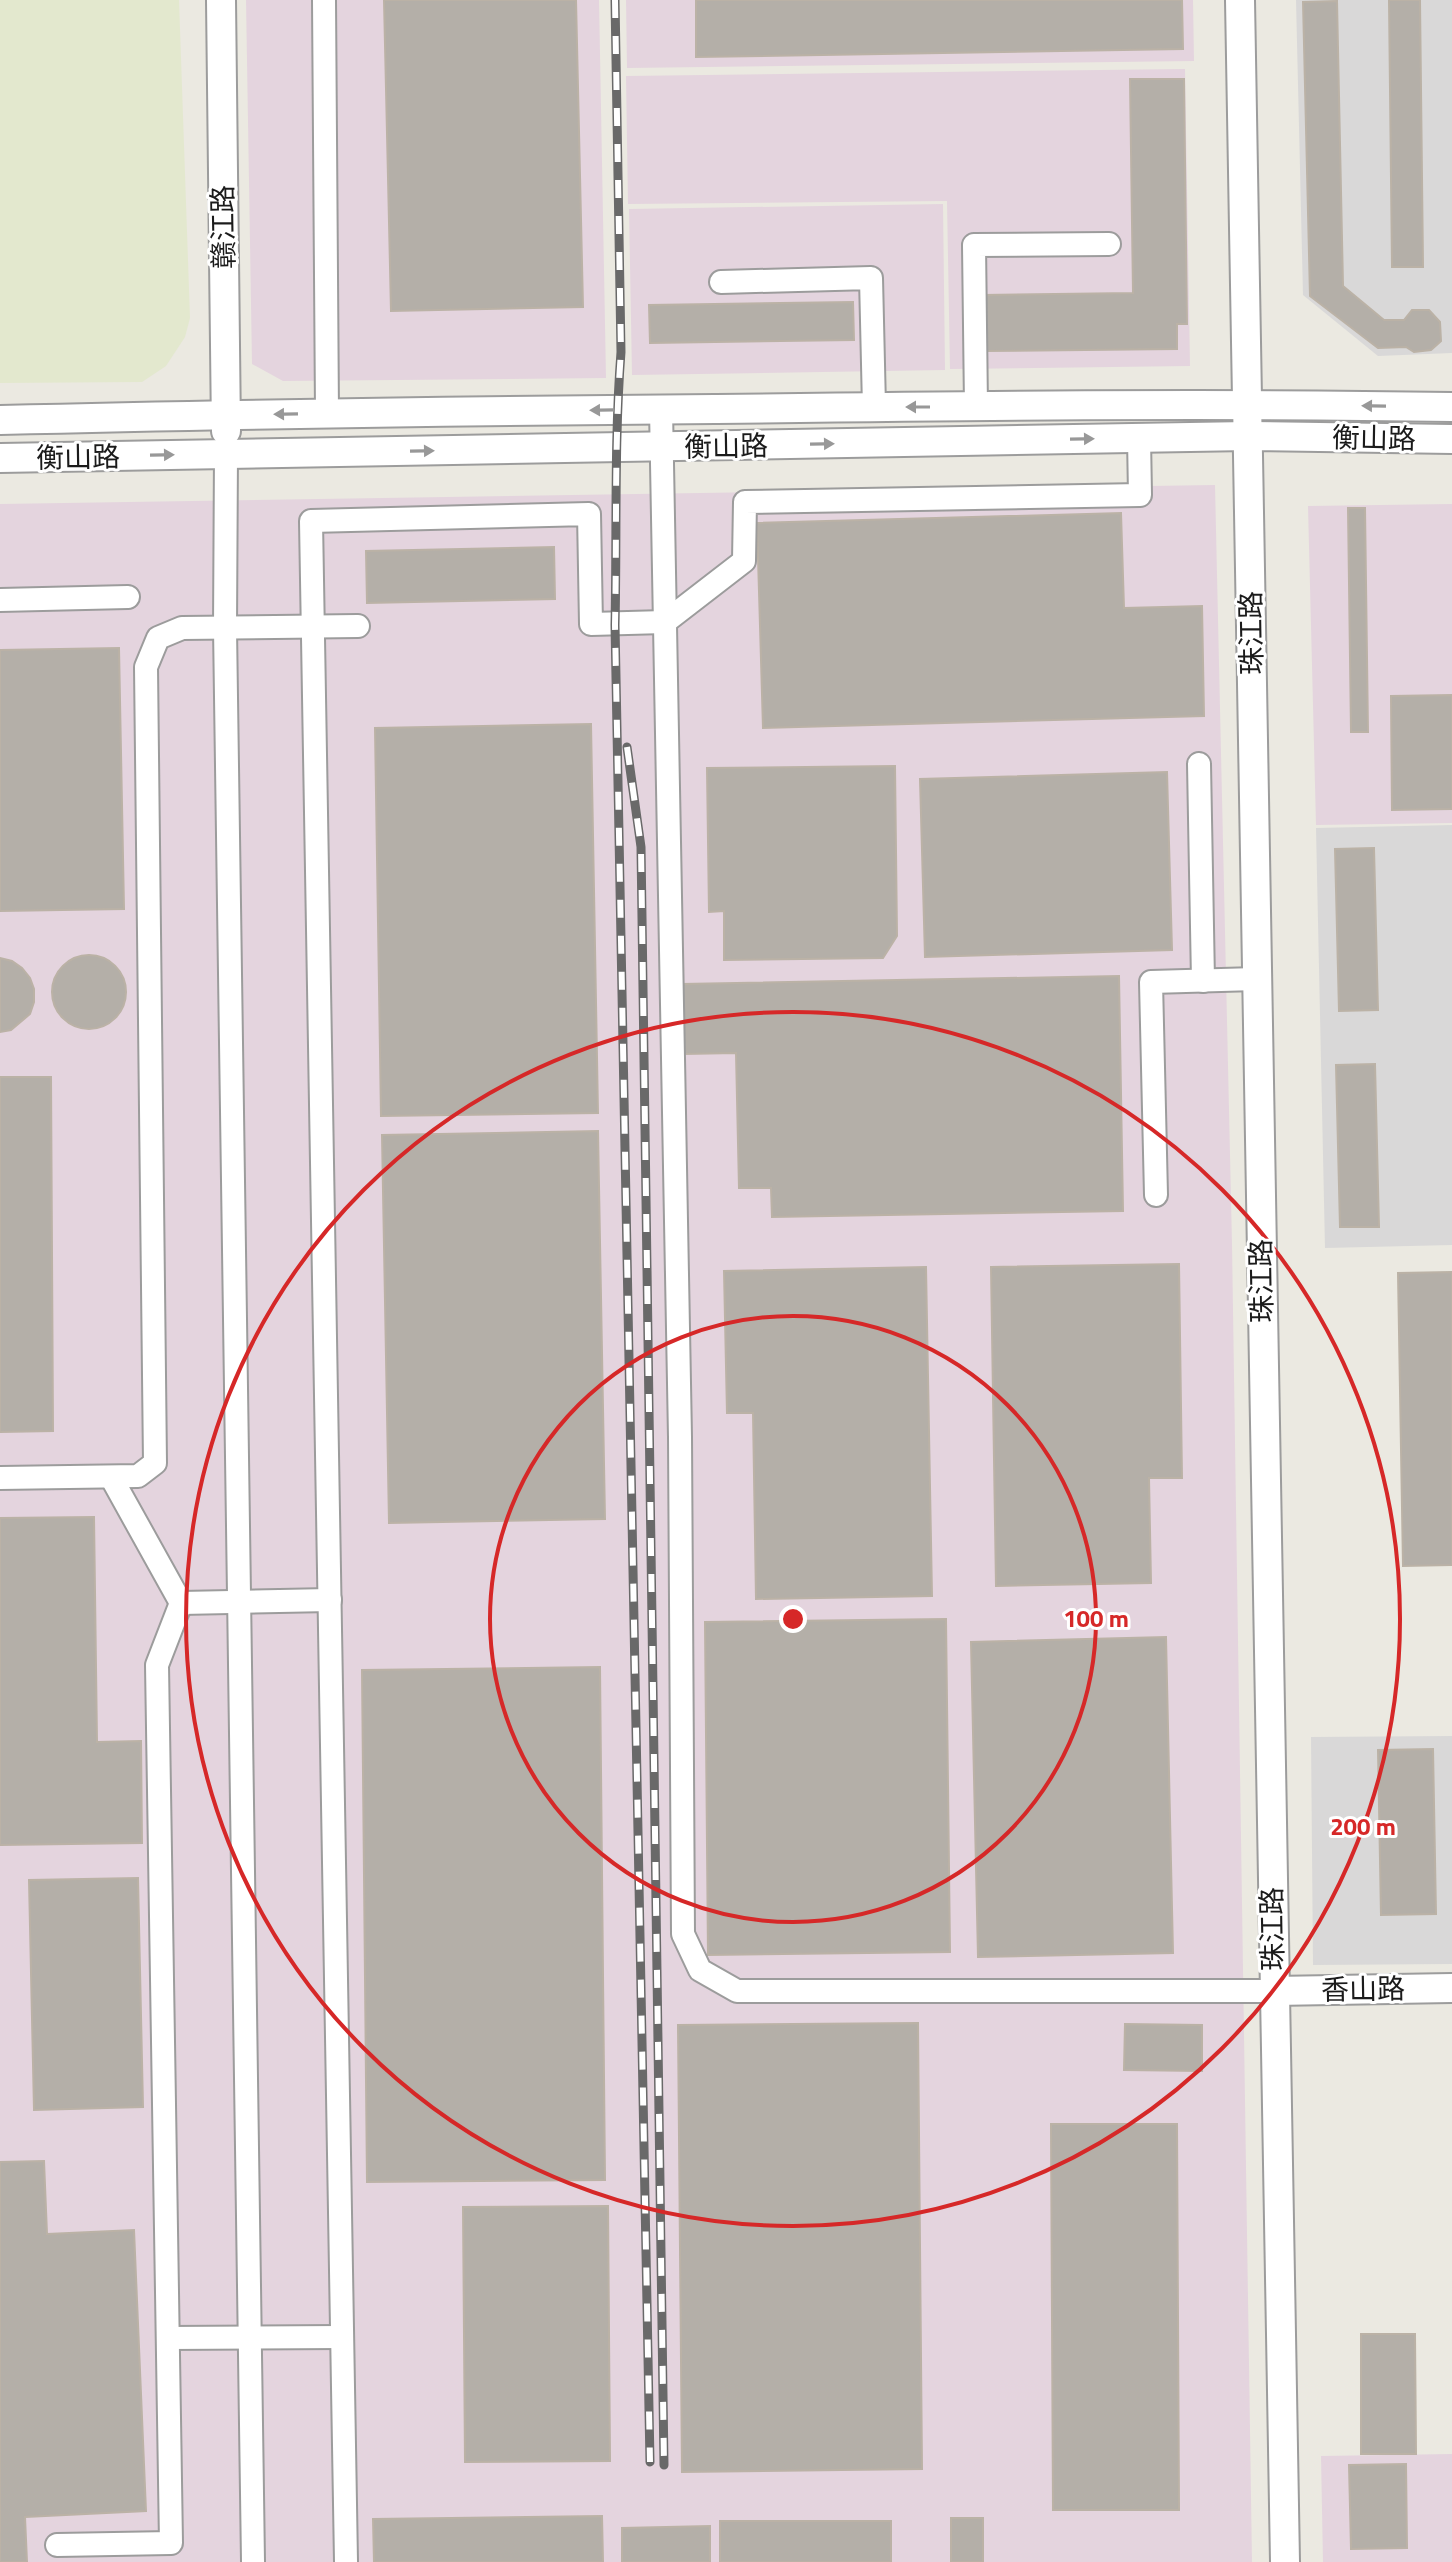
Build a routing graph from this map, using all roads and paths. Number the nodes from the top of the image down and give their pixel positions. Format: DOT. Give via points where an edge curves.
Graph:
graph roads {
  1 [pos="221,0"];
  2 [pos="324,0"];
  3 [pos="1240,0"];
  4 [pos="1109,244"];
  5 [pos="721,282"];
  6 [pos="1247,404"];
  7 [pos="976,406"];
  8 [pos="874,407"];
  9 [pos="1452,407"];
  10 [pos="661,409"];
  11 [pos="327,413"];
  12 [pos="226,414"];
  13 [pos="0,420"];
  14 [pos="1248,436"];
  15 [pos="1139,438"];
  16 [pos="1452,439"];
  17 [pos="662,447"];
  18 [pos="226,453"];
  19 [pos="0,458"];
  20 [pos="128,597"];
  21 [pos="0,600"];
  22 [pos="665,622"];
  23 [pos="313,626"];
  24 [pos="358,626"];
  25 [pos="225,628"];
  26 [pos="1199,764"];
  27 [pos="1256,979"];
  28 [pos="1203,981"];
  29 [pos="1156,1195"];
  30 [pos="111,1477"];
  31 [pos="0,1478"];
  32 [pos="330,1600"];
  33 [pos="181,1603"];
  34 [pos="239,1603"];
  35 [pos="1452,1988"];
  36 [pos="1274,1991"];
  37 [pos="250,2337"];
  38 [pos="342,2337"];
  39 [pos="168,2338"];
  40 [pos="57,2545"];
  41 [pos="253,2562"];
  42 [pos="346,2562"];
  43 [pos="1285,2562"];
  1 -- 12 [label="street, 赣江路"];
  2 -- 11 [label="street"];
  3 -- 6 [label="street, 珠江路"];
  4 -- 7 [label="street" via="974,245"];
  5 -- 8 [label="street" via="871,278"];
  6 -- 7 [label="street, 衡山路"];
  9 -- 6 [label="street, 衡山路, one-way"];
  6 -- 14 [label="street, 珠江路"];
  7 -- 8 [label="street, 衡山路, one-way"];
  8 -- 10 [label="street, 衡山路"];
  10 -- 11 [label="street, 衡山路, one-way"];
  10 -- 17 [label="street"];
  11 -- 12 [label="street, 衡山路, one-way"];
  12 -- 13 [label="street, 衡山路"];
  12 -- 18 [label="street, 赣江路"];
  14 -- 15 [label="street, 衡山路"];
  14 -- 16 [label="street, 衡山路"];
  14 -- 27 [label="street, 珠江路"];
  17 -- 15 [label="street, 衡山路, one-way"];
  15 -- 22 [label="street" via="1140,495 745,502 744,561"];
  18 -- 17 [label="street, 衡山路, one-way"];
  17 -- 22 [label="street"];
  19 -- 18 [label="street, 衡山路, one-way"];
  18 -- 25 [label="street"];
  20 -- 21 [label="street"];
  22 -- 23 [label="street" via="591,624 589,514 311,521"];
  22 -- 36 [label="street" via="683,1934 700,1970 737,1991"];
  23 -- 24 [label="street"];
  23 -- 25 [label="street"];
  23 -- 32 [label="street"];
  25 -- 30 [label="street" via="182,628 158,638 146,667 155,1463 138,1476"];
  25 -- 34 [label="street"];
  26 -- 28 [label="street"];
  27 -- 28 [label="street"];
  27 -- 36 [label="street, 珠江路"];
  28 -- 29 [label="street" via="1151,982"];
  30 -- 31 [label="street"];
  30 -- 33 [label="street"];
  32 -- 34 [label="street"];
  32 -- 38 [label="street"];
  33 -- 34 [label="street"];
  33 -- 39 [label="street" via="157,1665"];
  34 -- 37 [label="street"];
  35 -- 36 [label="street, 香山路"];
  36 -- 43 [label="street, 珠江路"];
  37 -- 38 [label="street"];
  37 -- 39 [label="street"];
  37 -- 41 [label="street"];
  38 -- 42 [label="street"];
  39 -- 40 [label="street" via="171,2543"];
}
